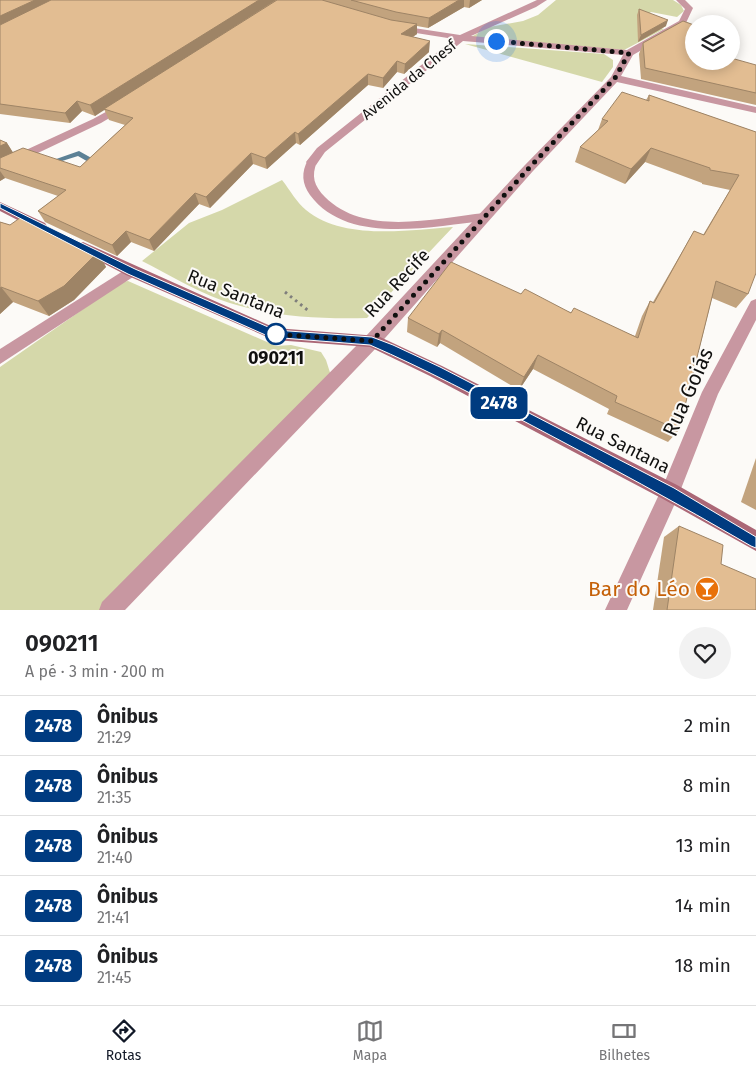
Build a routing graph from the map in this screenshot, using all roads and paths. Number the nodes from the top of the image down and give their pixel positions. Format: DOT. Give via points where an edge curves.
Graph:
graph roads {
  1 [pos="543,0"];
  2 [pos="680,0"];
  3 [pos="386,24"];
  4 [pos="461,38"];
  5 [pos="629,53"];
  6 [pos="615,78"];
  7 [pos="131,101"];
  8 [pos="756,110"];
  9 [pos="312,162"];
  10 [pos="0,167"];
  11 [pos="0,206"];
  12 [pos="485,217"];
  13 [pos="53,232"];
  14 [pos="70,241"];
  15 [pos="132,271"];
  16 [pos="756,305"];
  17 [pos="372,341"];
  18 [pos="0,357"];
  19 [pos="670,492"];
  20 [pos="756,541"];
  21 [pos="110,610"];
  22 [pos="616,610"];
  1 -- 4 [label="street, Avenida da Chesf"];
  2 -- 5 [label="street" via="689,8 682,23"];
  3 -- 4 [label="street"];
  4 -- 5 [label="street"];
  4 -- 9 [label="street, Avenida da Chesf" via="321,150"];
  5 -- 6 [label="street, Rua Recife"];
  6 -- 8 [label="street"];
  6 -- 12 [label="street, Rua Recife"];
  7 -- 10 [label="street" via="97,122"];
  9 -- 12 [label="lane" via="308,171 312,190 322,204 340,215 396,226"];
  11 -- 13 [label="street"];
  12 -- 17 [label="street, Rua Recife"];
  14 -- 15 [label="street, Rua Santana"];
  15 -- 17 [label="street, Rua Santana" via="274,334"];
  15 -- 18 [label="street"];
  16 -- 19 [label="street, Rua Goiás" via="710,392"];
  17 -- 19 [label="street, Rua Santana" via="436,370"];
  17 -- 21 [label="street, Rua Recife"];
  19 -- 20 [label="street, Rua Santana"];
  19 -- 22 [label="street, Rua Goiás"];
}
